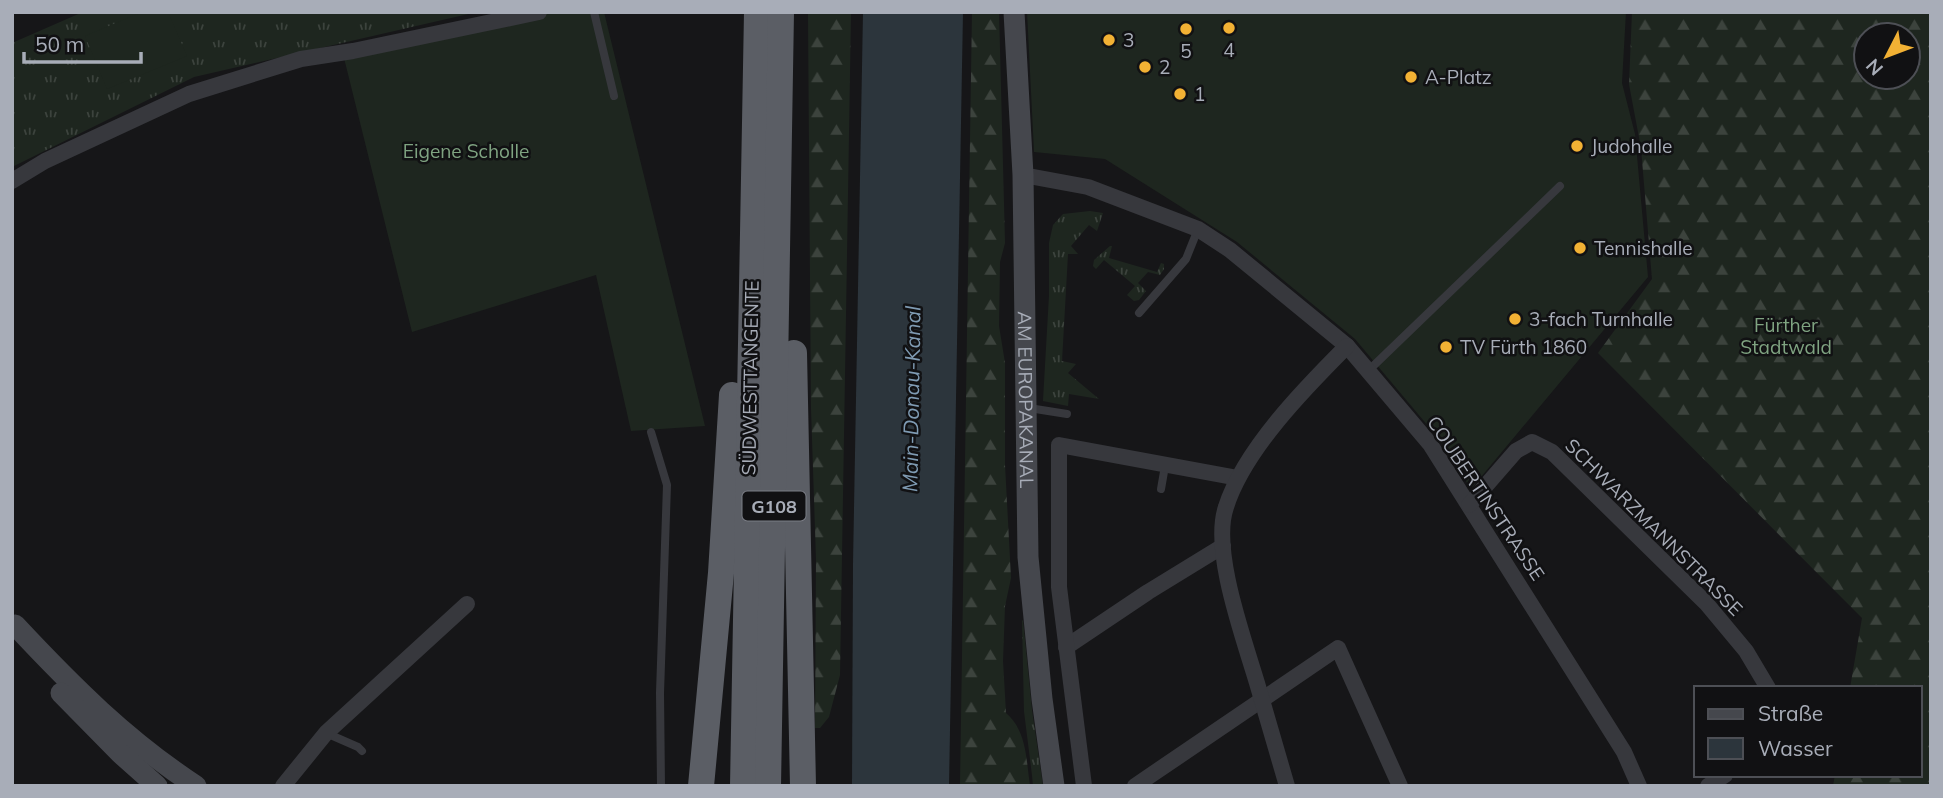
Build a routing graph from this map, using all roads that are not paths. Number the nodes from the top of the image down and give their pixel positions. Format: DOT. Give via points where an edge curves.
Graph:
graph roads {
  1 [pos="539,12"];
  2 [pos="594,12"];
  3 [pos="757,12"];
  4 [pos="781,12"];
  5 [pos="1014,12"];
  6 [pos="614,96"];
  7 [pos="1023,175"];
  8 [pos="12,181"];
  9 [pos="1560,186"];
  10 [pos="779,226"];
  11 [pos="1198,229"];
  12 [pos="751,298"];
  13 [pos="1139,313"];
  14 [pos="1347,346"];
  15 [pos="1368,372"];
  16 [pos="1026,407"];
  17 [pos="1067,414"];
  18 [pos="651,432"];
  19 [pos="1165,466"];
  20 [pos="1238,478"];
  21 [pos="1161,489"];
  22 [pos="1469,505"];
  23 [pos="1223,546"];
  24 [pos="467,604"];
  25 [pos="14,623"];
  26 [pos="1066,647"];
  27 [pos="1767,686"];
  28 [pos="1262,699"];
  29 [pos="326,733"];
  30 [pos="362,751"];
  31 [pos="157,786"];
  32 [pos="196,786"];
  33 [pos="283,786"];
  34 [pos="661,786"];
  35 [pos="701,786"];
  36 [pos="743,786"];
  37 [pos="768,786"];
  38 [pos="803,786"];
  39 [pos="1054,786"];
  40 [pos="1084,786"];
  41 [pos="1135,786"];
  42 [pos="1287,786"];
  43 [pos="1400,786"];
  44 [pos="1639,786"];
  1 -- 8 [label="street" via="301,59 189,94"];
  2 -- 6 [label="lane"];
  3 -- 12 [label="highway, SÜDWESTTANGENTE / G108"];
  4 -- 10 [label="highway, SÜDWESTTANGENTE / G108"];
  5 -- 7 [label="main road, AM EUROPAKANAL"];
  7 -- 11 [label="street, COUBERTINSTRASSE" via="1088,187"];
  7 -- 16 [label="main road, AM EUROPAKANAL"];
  9 -- 15 [label="lane"];
  10 -- 37 [label="highway, SÜDWESTTANGENTE / G108"];
  10 -- 38 [label="highway" via="793,317"];
  11 -- 13 [label="lane" via="1186,259"];
  11 -- 14 [label="street, COUBERTINSTRASSE"];
  12 -- 35 [label="highway" via="733,389"];
  12 -- 36 [label="highway, SÜDWESTTANGENTE / G108"];
  14 -- 15 [label="street, COUBERTINSTRASSE"];
  14 -- 20 [label="street" via="1267,435"];
  15 -- 22 [label="street, COUBERTINSTRASSE" via="1430,444"];
  16 -- 17 [label="lane"];
  16 -- 39 [label="main road, AM EUROPAKANAL" via="1028,557"];
  18 -- 34 [label="lane" via="667,485"];
  19 -- 20 [label="street"];
  19 -- 21 [label="lane"];
  19 -- 26 [label="street" via="1059,445 1059,587"];
  20 -- 23 [label="street" via="1225,509"];
  22 -- 27 [label="street, SCHWARZMANNSTRASSE" via="1516,451 1532,442 1552,452 1706,603 1746,651"];
  22 -- 44 [label="street, COUBERTINSTRASSE" via="1624,752"];
  23 -- 26 [label="street"];
  23 -- 28 [label="street" via="1228,583"];
  24 -- 29 [label="street"];
  25 -- 31 [label="main road" via="63,696"];
  25 -- 32 [label="main road" via="73,687 132,741"];
  26 -- 40 [label="street"];
  28 -- 41 [label="street"];
  28 -- 42 [label="street"];
  28 -- 43 [label="street" via="1338,648"];
  29 -- 30 [label="lane"];
  29 -- 33 [label="street"];
}
